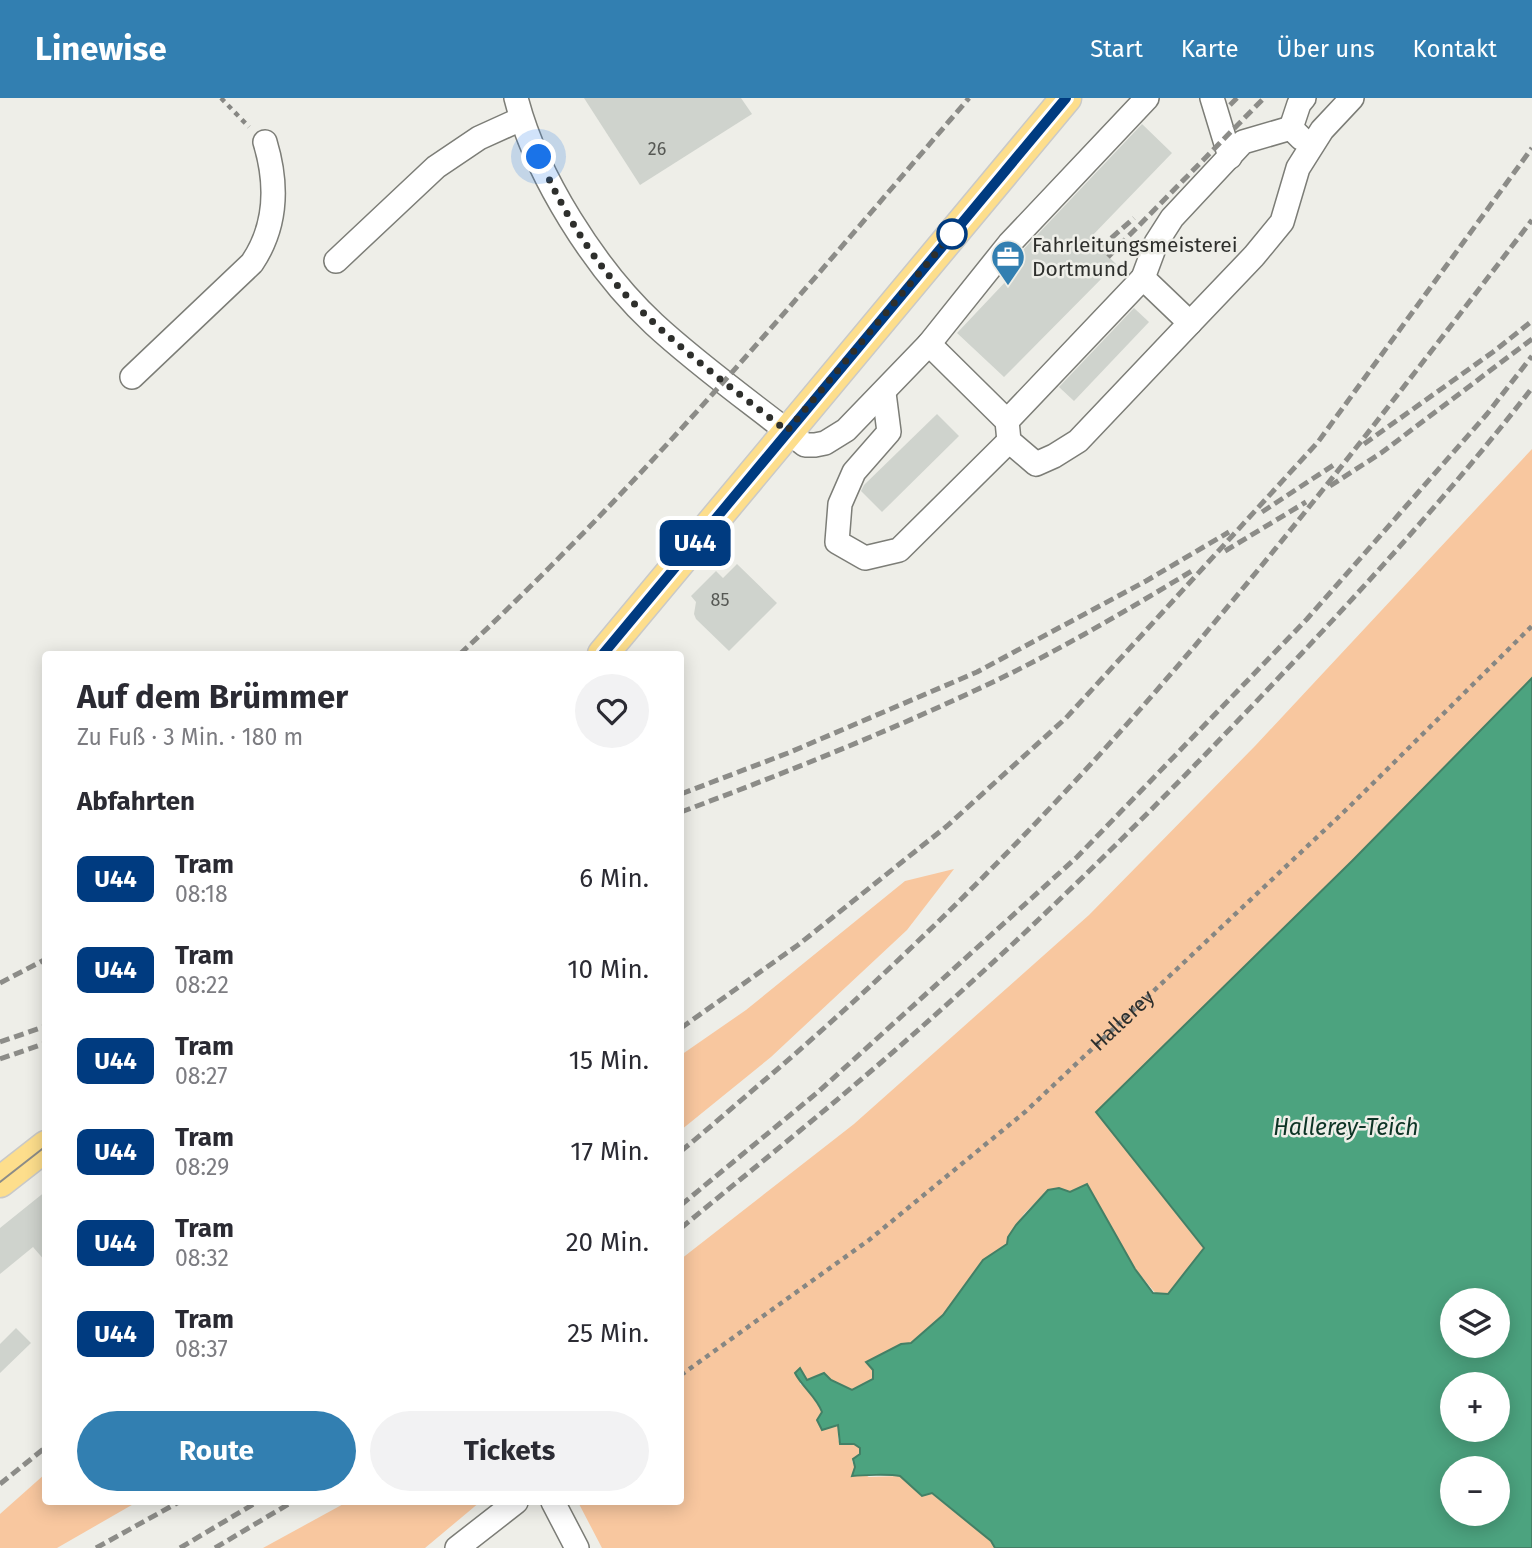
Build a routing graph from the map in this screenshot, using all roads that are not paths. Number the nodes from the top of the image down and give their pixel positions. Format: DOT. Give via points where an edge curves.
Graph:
graph roads {
  1 [pos="1066,98"];
  2 [pos="1147,98"];
  3 [pos="1212,98"];
  4 [pos="1304,98"];
  5 [pos="1352,98"];
  6 [pos="518,108"];
  7 [pos="1291,128"];
  8 [pos="265,142"];
  9 [pos="1310,148"];
  10 [pos="1230,157"];
  11 [pos="336,261"];
  12 [pos="1143,278"];
  13 [pos="1190,323"];
  14 [pos="929,344"];
  15 [pos="132,377"];
  16 [pos="884,393"];
  17 [pos="787,431"];
  18 [pos="1008,431"];
  19 [pos="605,651"];
  20 [pos="42,1149"];
  21 [pos="0,1182"];
  22 [pos="512,1505"];
  23 [pos="555,1505"];
  24 [pos="457,1548"];
  25 [pos="577,1548"];
  1 -- 17 [label="main road"];
  2 -- 14 [label="street" via="1009,244"];
  3 -- 10 [label="street"];
  4 -- 7 [label="street"];
  5 -- 9 [label="street"];
  6 -- 11 [label="street" via="436,167"];
  6 -- 17 [label="street" via="556,196 603,269 653,323"];
  7 -- 9 [label="street"];
  7 -- 10 [label="street" via="1243,142"];
  8 -- 15 [label="street" via="272,167 273,212 264,246 252,263"];
  9 -- 13 [label="street" via="1298,168 1282,222"];
  10 -- 12 [label="street" via="1172,218 1156,243"];
  12 -- 13 [label="street"];
  12 -- 18 [label="street"];
  13 -- 18 [label="street" via="1078,441 1054,456 1036,464"];
  14 -- 16 [label="street"];
  14 -- 18 [label="street"];
  16 -- 17 [label="street" via="846,430 825,443 805,445"];
  16 -- 18 [label="street" via="889,432 854,472 840,504 837,542 865,558 899,550"];
  17 -- 19 [label="main road"];
  20 -- 21 [label="main road"];
  22 -- 24 [label="street"];
  23 -- 25 [label="street"];
}
